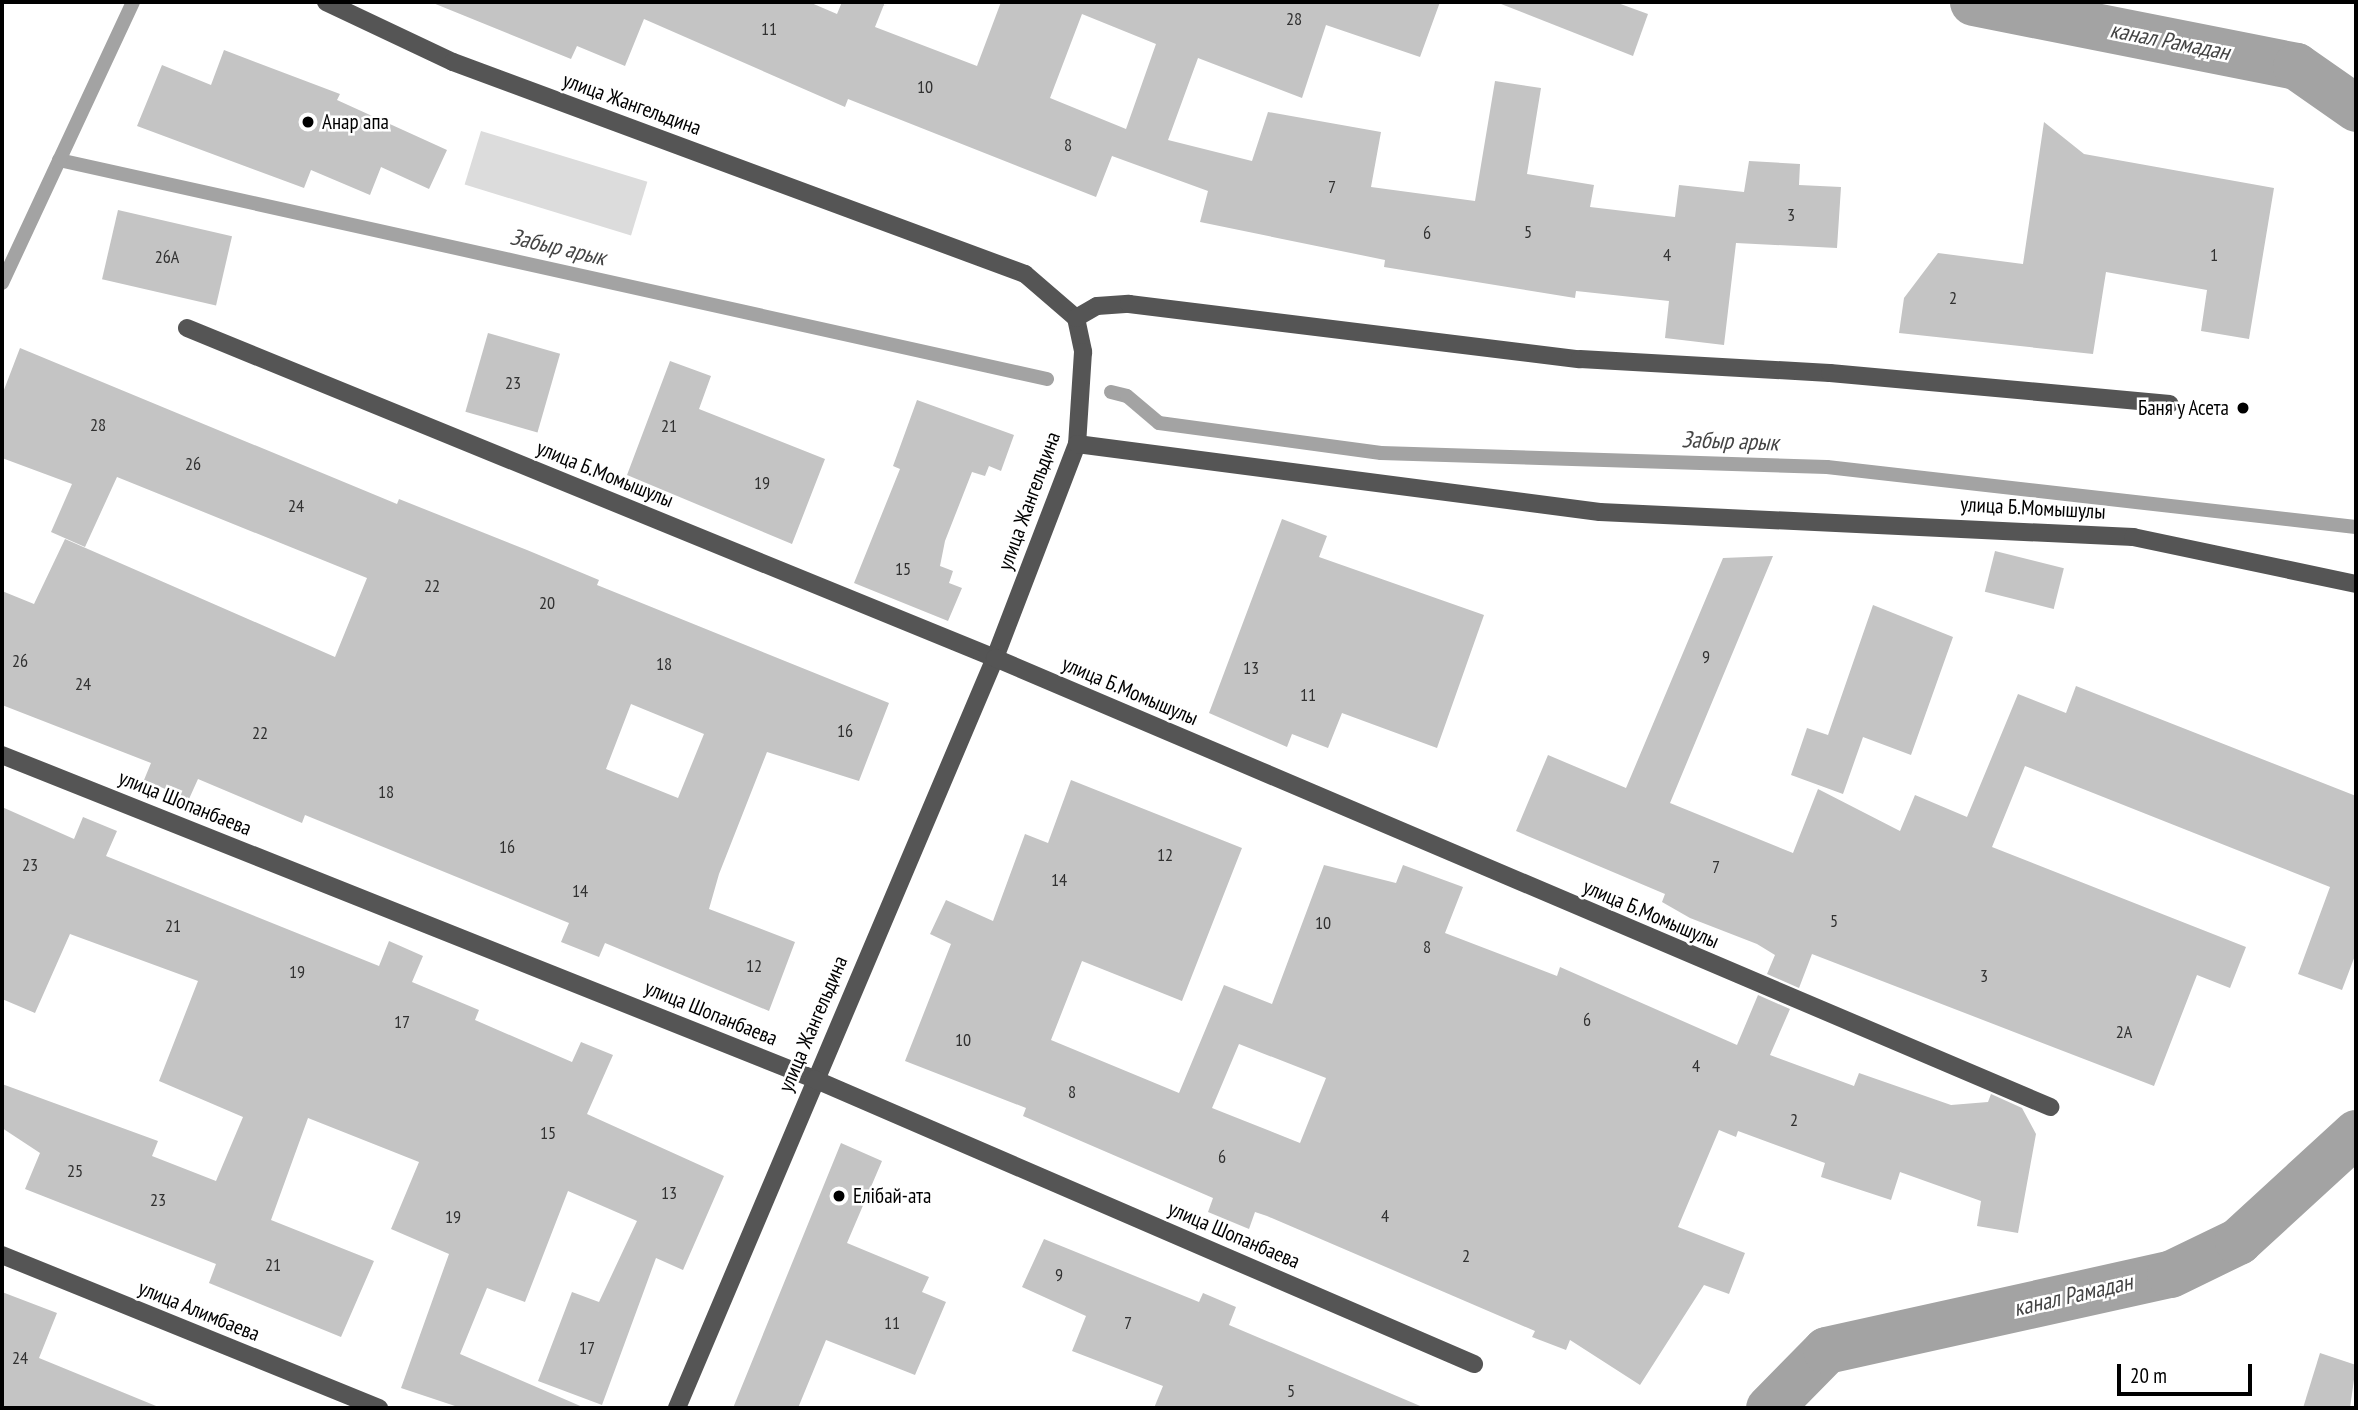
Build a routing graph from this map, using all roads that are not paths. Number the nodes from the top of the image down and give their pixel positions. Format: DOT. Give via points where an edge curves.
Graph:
graph roads {
  1 [pos="326,2"];
  2 [pos="1076,318"];
  3 [pos="187,328"];
  4 [pos="2169,404"];
  5 [pos="1077,444"];
  6 [pos="2356,584"];
  7 [pos="995,658"];
  8 [pos="2,755"];
  9 [pos="814,1079"];
  10 [pos="2050,1107"];
  11 [pos="2,1255"];
  12 [pos="1474,1364"];
  13 [pos="379,1408"];
  14 [pos="677,1408"];
  1 -- 2 [label="street, улица Жангельдина" via="453,62 1025,274"];
  2 -- 4 [label="street" via="1097,306 1129,304 1580,359 1830,373"];
  2 -- 5 [label="street, улица Жангельдина" via="1083,352"];
  3 -- 7 [label="street, улица Б.Момышулы"];
  5 -- 6 [label="street, улица Б.Момышулы" via="1600,512 2133,537"];
  5 -- 7 [label="street, улица Жангельдина"];
  7 -- 9 [label="street, улица Жангельдина"];
  7 -- 10 [label="street, улица Б.Момышулы"];
  8 -- 9 [label="street, улица Шопанбаева"];
  9 -- 12 [label="street, улица Шопанбаева"];
  9 -- 14 [label="street, улица Жангельдина"];
  11 -- 13 [label="street, улица Алимбаева"];
}
